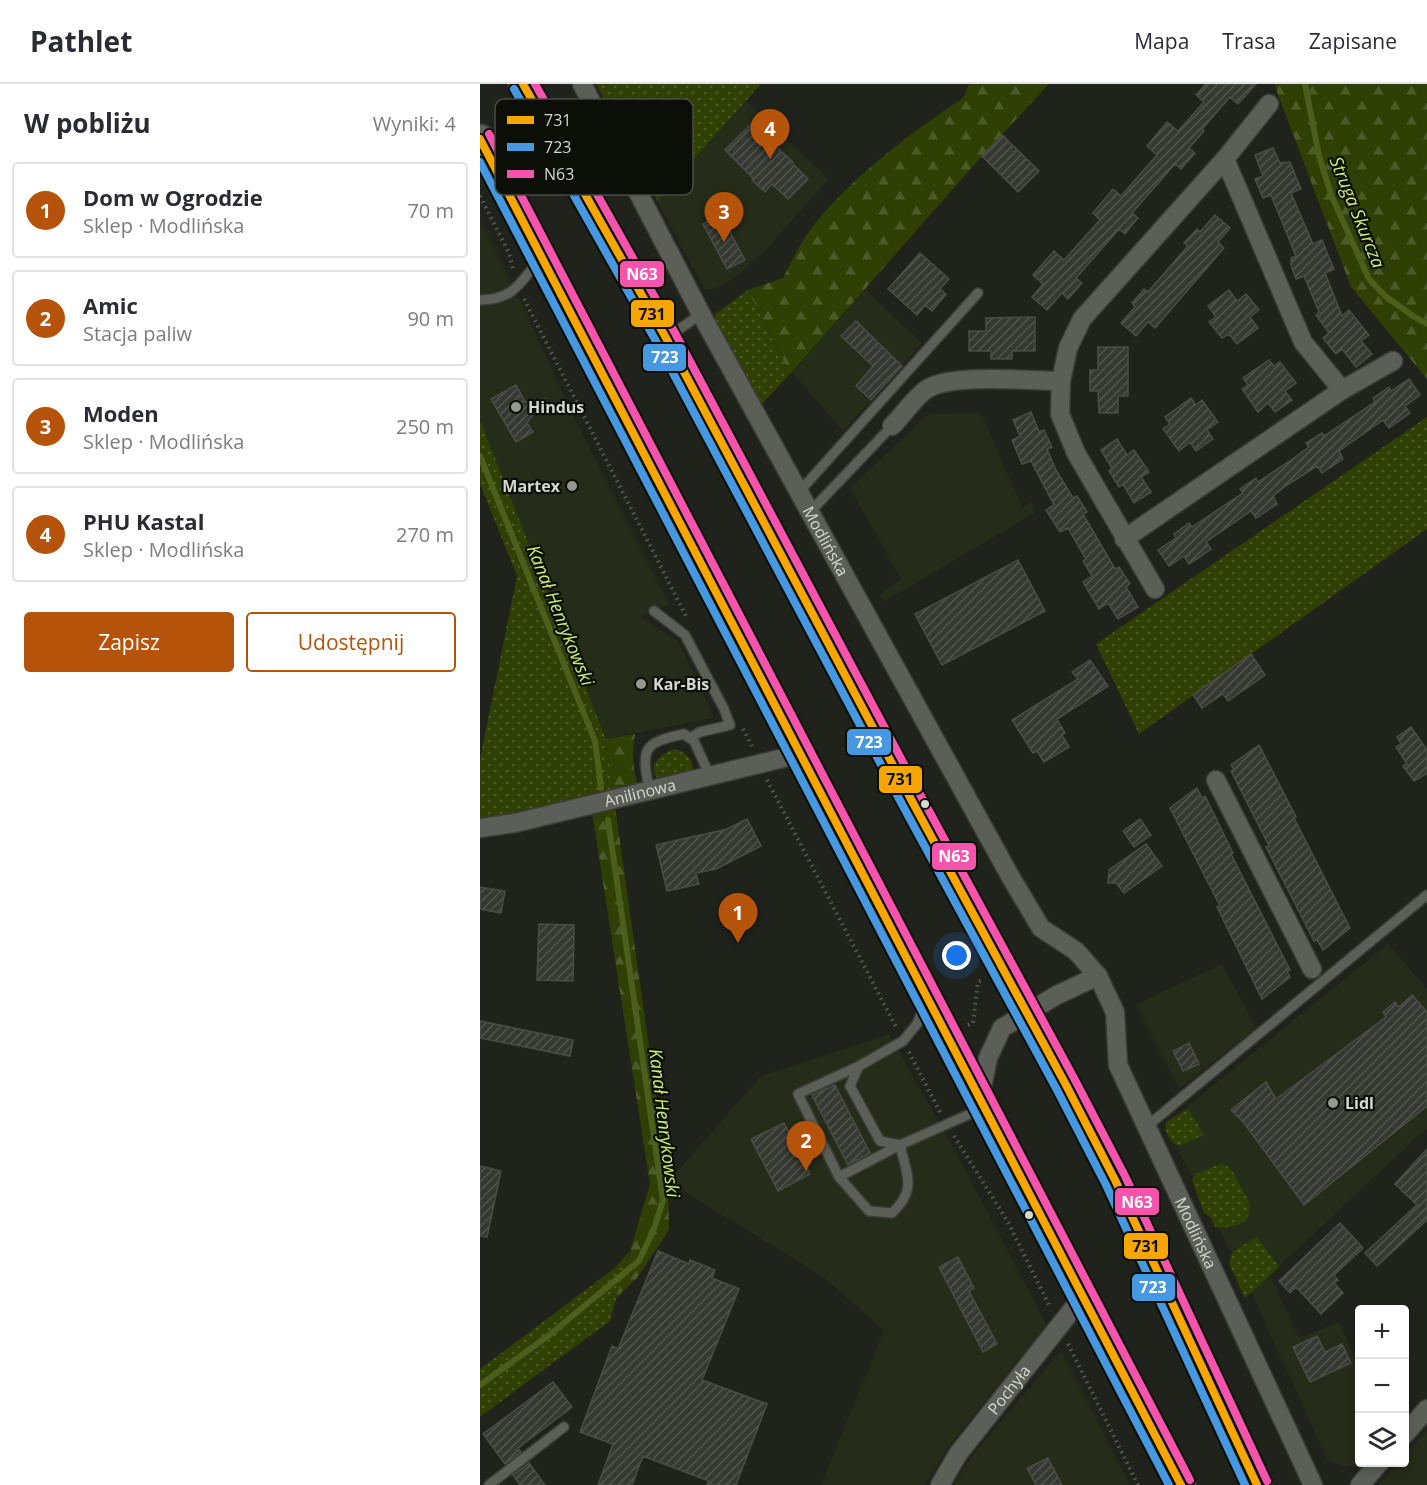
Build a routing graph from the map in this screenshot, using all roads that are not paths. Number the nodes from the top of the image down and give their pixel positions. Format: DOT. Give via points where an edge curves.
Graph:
graph roads {
  1 [pos="523,84"];
  2 [pos="582,84"];
  3 [pos="531,99"];
  4 [pos="590,99"];
  5 [pos="1269,104"];
  6 [pos="482,147"];
  7 [pos="1225,159"];
  8 [pos="495,169"];
  9 [pos="510,195"];
  10 [pos="585,195"];
  11 [pos="639,195"];
  12 [pos="541,257"];
  13 [pos="978,293"];
  14 [pos="480,300"];
  15 [pos="701,314"];
  16 [pos="666,338"];
  17 [pos="1393,361"];
  18 [pos="1061,381"];
  19 [pos="1342,390"];
  20 [pos="892,426"];
  21 [pos="798,492"];
  22 [pos="809,513"];
  23 [pos="1124,539"];
  24 [pos="1155,588"];
  25 [pos="654,611"];
  26 [pos="690,738"];
  27 [pos="800,754"];
  28 [pos="710,776"];
  29 [pos="1216,780"];
  30 [pos="649,790"];
  31 [pos="480,828"];
  32 [pos="1427,895"];
  33 [pos="1317,975"];
  34 [pos="1098,976"];
  35 [pos="927,998"];
  36 [pos="1027,1013"];
  37 [pos="859,1066"];
  38 [pos="983,1103"];
  39 [pos="1146,1127"];
  40 [pos="900,1146"];
  41 [pos="839,1177"];
  42 [pos="1083,1296"];
  43 [pos="1427,1409"];
  44 [pos="564,1427"];
  45 [pos="1409,1429"];
  46 [pos="1376,1467"];
  47 [pos="489,1485"];
  48 [pos="940,1485"];
  49 [pos="1181,1485"];
  50 [pos="1257,1485"];
  51 [pos="1313,1485"];
  52 [pos="1360,1485"];
  1 -- 3 [label="main road"];
  2 -- 4 [label="street, Modlińska"];
  5 -- 7 [label="street"];
  6 -- 8 [label="main road"];
  7 -- 18 [label="street" via="1082,319 1068,348"];
  7 -- 19 [label="street" via="1303,342"];
  9 -- 12 [label="main road"];
  10 -- 16 [label="main road"];
  11 -- 15 [label="street, Modlińska"];
  12 -- 14 [label="lane" via="506,296"];
  12 -- 27 [label="main road"];
  13 -- 21 [label="lane"];
  15 -- 16 [label="lane"];
  15 -- 21 [label="street, Modlińska"];
  16 -- 36 [label="main road"];
  17 -- 19 [label="street"];
  18 -- 20 [label="street" via="945,382 927,389"];
  18 -- 23 [label="street" via="1060,414 1076,453"];
  19 -- 23 [label="street"];
  20 -- 22 [label="lane"];
  21 -- 22 [label="street, Modlińska"];
  22 -- 34 [label="street, Modlińska" via="1041,928 1076,951"];
  23 -- 24 [label="street"];
  25 -- 26 [label="lane" via="685,634 730,725"];
  26 -- 28 [label="lane"];
  26 -- 30 [label="lane" via="684,734 659,739 649,746 644,760"];
  27 -- 28 [label="street, Anilinowa"];
  27 -- 35 [label="main road"];
  28 -- 30 [label="street, Anilinowa"];
  29 -- 33 [label="street"];
  30 -- 31 [label="street, Anilinowa"];
  32 -- 33 [label="lane"];
  33 -- 39 [label="lane"];
  34 -- 36 [label="street"];
  34 -- 39 [label="street, Modlińska" via="1115,1012 1118,1065"];
  35 -- 37 [label="lane" via="917,1024 903,1041"];
  35 -- 38 [label="main road"];
  36 -- 38 [label="street" via="1002,1028 988,1058"];
  36 -- 50 [label="main road" via="1115,1180"];
  37 -- 40 [label="lane" via="850,1086 880,1141"];
  37 -- 41 [label="lane" via="798,1094"];
  38 -- 40 [label="lane"];
  38 -- 42 [label="main road"];
  39 -- 51 [label="street, Modlińska"];
  40 -- 41 [label="lane"];
  40 -- 41 [label="lane" via="909,1181 905,1201 892,1213 869,1211"];
  42 -- 48 [label="street, Pochyła" via="958,1454"];
  42 -- 49 [label="main road"];
  43 -- 45 [label="street"];
  44 -- 47 [label="lane"];
  46 -- 52 [label="street"];
}
